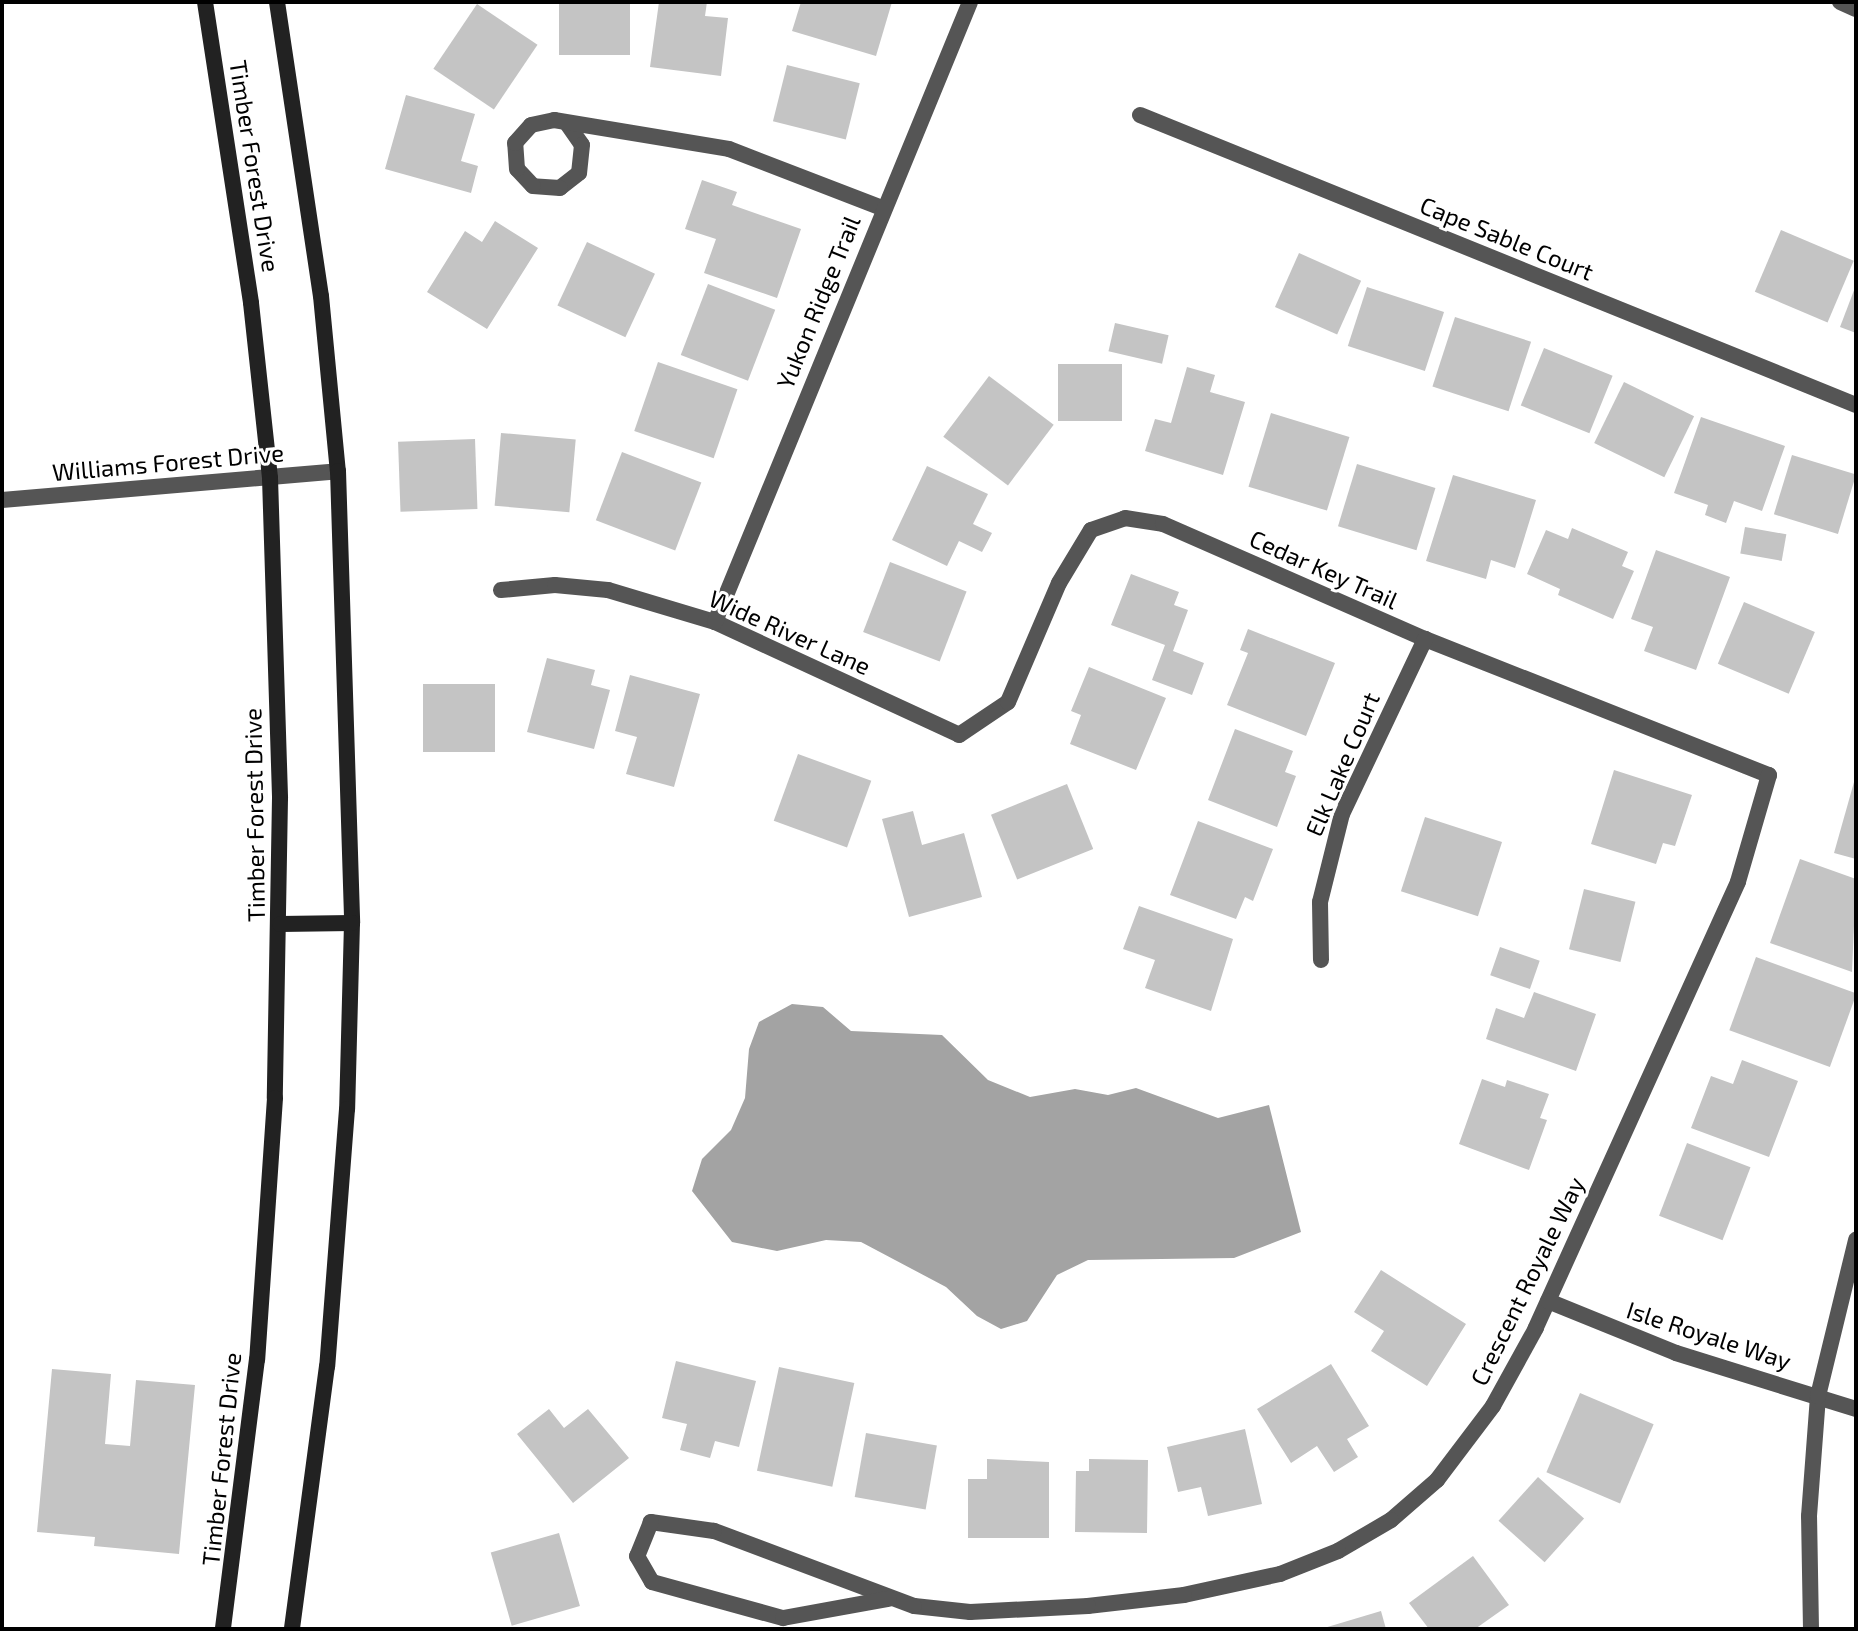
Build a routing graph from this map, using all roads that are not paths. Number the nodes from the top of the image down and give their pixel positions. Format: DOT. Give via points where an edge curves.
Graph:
graph roads {
  1 [pos="205,2"];
  2 [pos="277,2"];
  3 [pos="970,2"];
  4 [pos="1840,2"];
  5 [pos="1856,9"];
  6 [pos="1140,115"];
  7 [pos="568,125"];
  8 [pos="882,208"];
  9 [pos="1856,405"];
  10 [pos="338,471"];
  11 [pos="270,478"];
  12 [pos="2,500"];
  13 [pos="501,590"];
  14 [pos="715,622"];
  15 [pos="1425,639"];
  16 [pos="959,735"];
  17 [pos="1769,775"];
  18 [pos="352,923"];
  19 [pos="280,924"];
  20 [pos="1321,960"];
  21 [pos="1856,1240"];
  22 [pos="1548,1301"];
  23 [pos="1818,1395"];
  24 [pos="1856,1409"];
  25 [pos="888,1599"];
  26 [pos="223,1629"];
  27 [pos="292,1629"];
  28 [pos="1811,1629"];
  1 -- 11 [label="main road, Timber Forest Drive" via="249,288"];
  2 -- 10 [label="main road, Timber Forest Drive" via="321,296"];
  3 -- 8 [label="street, Yukon Ridge Trail"];
  4 -- 5 [label="street"];
  6 -- 9 [label="street, Cape Sable Court"];
  7 -- 7 [label="street" via="542,120 521,133 513,155 523,180 545,190 560,188 579,173 582,145"];
  7 -- 8 [label="street" via="729,149"];
  8 -- 14 [label="street, Yukon Ridge Trail"];
  10 -- 11 [label="street, Williams Forest Drive"];
  10 -- 18 [label="main road, Timber Forest Drive"];
  11 -- 12 [label="street, Williams Forest Drive"];
  11 -- 19 [label="main road, Timber Forest Drive"];
  13 -- 14 [label="street, Wide River Lane" via="555,585 608,590"];
  14 -- 16 [label="street, Wide River Lane"];
  15 -- 16 [label="street, Cedar Key Trail" via="1173,528 1125,518 1091,530 1059,583 1008,702"];
  15 -- 17 [label="street, Cedar Key Trail"];
  15 -- 20 [label="street, Elk Lake Court" via="1342,814 1320,902"];
  17 -- 22 [label="street, Crescent Royale Way" via="1738,882"];
  18 -- 19 [label="main road"];
  18 -- 27 [label="main road, Timber Forest Drive" via="347,1109 327,1366"];
  19 -- 26 [label="main road, Timber Forest Drive" via="275,1098 257,1359"];
  21 -- 23 [label="street"];
  22 -- 23 [label="street, Isle Royale Way" via="1690,1358"];
  22 -- 25 [label="street, Crescent Royale Way" via="1509,1381 1458,1457 1391,1520 1338,1551 1255,1580 1119,1603 970,1612"];
  23 -- 24 [label="street, Isle Royale Way"];
  23 -- 28 [label="street" via="1809,1516"];
  25 -- 25 [label="street, Crescent Royale Way" via="714,1531 651,1522 637,1556 652,1582 783,1618"];
}
